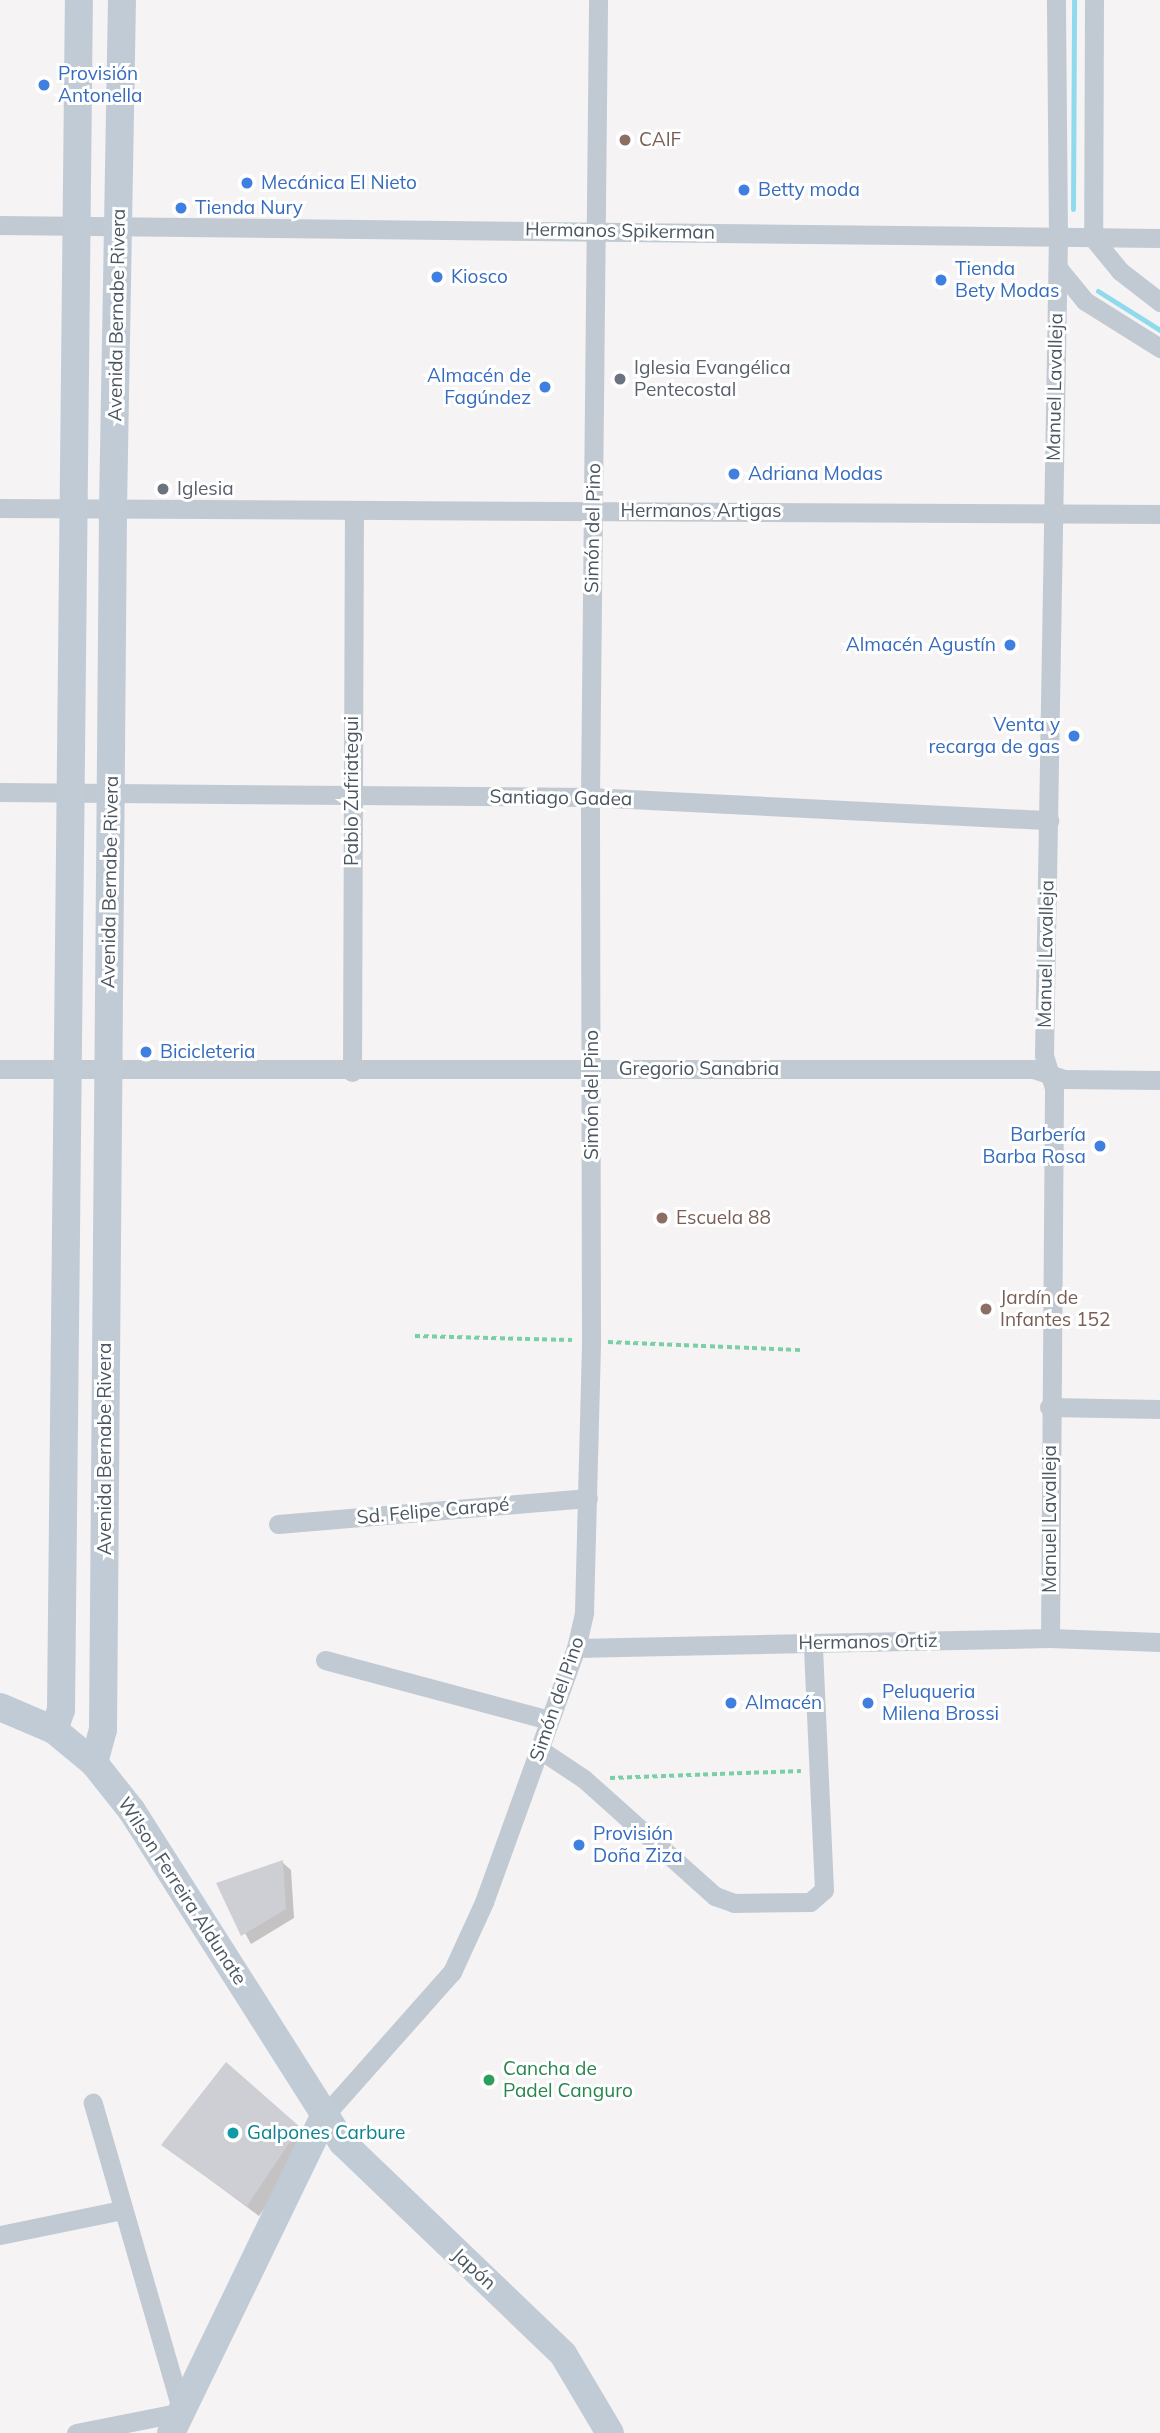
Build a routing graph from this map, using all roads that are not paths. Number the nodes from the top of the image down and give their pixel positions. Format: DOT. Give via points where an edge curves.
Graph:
graph roads {
  1 [pos="79,0"];
  2 [pos="122,0"];
  3 [pos="598,0"];
  4 [pos="1056,0"];
  5 [pos="1094,0"];
  6 [pos="0,225"];
  7 [pos="79,225"];
  8 [pos="119,226"];
  9 [pos="594,231"];
  10 [pos="1058,237"];
  11 [pos="1093,238"];
  12 [pos="1160,238"];
  13 [pos="1058,268"];
  14 [pos="1160,302"];
  15 [pos="1160,348"];
  16 [pos="0,508"];
  17 [pos="74,509"];
  18 [pos="113,509"];
  19 [pos="354,510"];
  20 [pos="594,511"];
  21 [pos="1053,512"];
  22 [pos="1160,514"];
  23 [pos="0,792"];
  24 [pos="72,793"];
  25 [pos="111,793"];
  26 [pos="352,797"];
  27 [pos="590,797"];
  28 [pos="1049,820"];
  29 [pos="0,1069"];
  30 [pos="593,1069"];
  31 [pos="69,1070"];
  32 [pos="107,1071"];
  33 [pos="352,1072"];
  34 [pos="1050,1075"];
  35 [pos="1160,1080"];
  36 [pos="1049,1407"];
  37 [pos="1160,1409"];
  38 [pos="588,1498"];
  39 [pos="278,1524"];
  40 [pos="1051,1638"];
  41 [pos="1160,1642"];
  42 [pos="813,1644"];
  43 [pos="576,1648"];
  44 [pos="325,1660"];
  45 [pos="0,1707"];
  46 [pos="548,1720"];
  47 [pos="54,1730"];
  48 [pos="540,1749"];
  49 [pos="94,1763"];
  50 [pos="93,2103"];
  51 [pos="324,2116"];
  52 [pos="122,2210"];
  53 [pos="0,2235"];
  54 [pos="176,2422"];
  55 [pos="76,2433"];
  56 [pos="610,2433"];
  1 -- 7 [label="street, Avenida Bernabe Rivera"];
  2 -- 8 [label="street, Avenida Bernabe Rivera"];
  3 -- 9 [label="street, Simón del Pino"];
  4 -- 10 [label="street, Manuel Lavalleja"];
  5 -- 11 [label="street"];
  6 -- 7 [label="street, Hermanos Spikerman"];
  7 -- 8 [label="street, Hermanos Spikerman"];
  7 -- 17 [label="street, Avenida Bernabe Rivera"];
  8 -- 9 [label="street, Hermanos Spikerman"];
  8 -- 18 [label="street, Avenida Bernabe Rivera"];
  9 -- 10 [label="street, Hermanos Spikerman"];
  9 -- 20 [label="street, Simón del Pino"];
  10 -- 11 [label="street, Hermanos Spikerman"];
  10 -- 13 [label="street, Manuel Lavalleja"];
  11 -- 12 [label="street, Hermanos Spikerman"];
  11 -- 14 [label="street" via="1138,288"];
  13 -- 15 [label="street, Manuel Lavalleja" via="1085,301"];
  13 -- 21 [label="street, Manuel Lavalleja"];
  16 -- 17 [label="street, Hermanos Artigas"];
  17 -- 18 [label="street, Hermanos Artigas"];
  17 -- 24 [label="street, Avenida Bernabe Rivera"];
  18 -- 19 [label="street, Hermanos Artigas"];
  18 -- 25 [label="street, Avenida Bernabe Rivera"];
  19 -- 20 [label="street, Hermanos Artigas"];
  19 -- 26 [label="street, Pablo Zufriategui"];
  20 -- 21 [label="street, Hermanos Artigas"];
  20 -- 27 [label="street, Simón del Pino"];
  21 -- 22 [label="street, Hermanos Artigas"];
  21 -- 28 [label="street, Manuel Lavalleja"];
  23 -- 24 [label="street, Santiago Gadea"];
  24 -- 25 [label="street, Santiago Gadea"];
  24 -- 31 [label="street, Avenida Bernabe Rivera"];
  25 -- 26 [label="street, Santiago Gadea"];
  25 -- 32 [label="street, Avenida Bernabe Rivera"];
  26 -- 27 [label="street, Santiago Gadea"];
  26 -- 33 [label="street, Pablo Zufriategui"];
  27 -- 28 [label="street, Santiago Gadea"];
  27 -- 30 [label="street, Simón del Pino"];
  28 -- 34 [label="street, Manuel Lavalleja" via="1044,1055"];
  29 -- 31 [label="street, Gregorio Sanabria"];
  30 -- 33 [label="street, Gregorio Sanabria"];
  30 -- 34 [label="street, Gregorio Sanabria" via="1032,1069"];
  30 -- 38 [label="street, Simón del Pino"];
  31 -- 32 [label="street, Gregorio Sanabria"];
  31 -- 47 [label="street, Avenida Bernabe Rivera" via="61,1710"];
  32 -- 33 [label="street, Gregorio Sanabria"];
  32 -- 49 [label="street, Avenida Bernabe Rivera" via="103,1730"];
  34 -- 35 [label="street, Gregorio Sanabria"];
  34 -- 36 [label="street, Manuel Lavalleja" via="1054,1088"];
  36 -- 37 [label="street"];
  36 -- 40 [label="street, Manuel Lavalleja"];
  38 -- 39 [label="street, Sd. Felipe Carapé"];
  38 -- 43 [label="street, Simón del Pino" via="584,1612"];
  40 -- 41 [label="street, Hermanos Ortiz"];
  40 -- 42 [label="street, Hermanos Ortiz"];
  42 -- 43 [label="street, Hermanos Ortiz"];
  42 -- 48 [label="street" via="824,1890 810,1902 724,1900 584,1779"];
  43 -- 46 [label="street, Simón del Pino"];
  44 -- 46 [label="street"];
  45 -- 47 [label="street, Wilson Ferreira Aldunate"];
  46 -- 48 [label="street, Simón del Pino"];
  47 -- 49 [label="street, Wilson Ferreira Aldunate"];
  48 -- 51 [label="street, Simón del Pino" via="484,1902 452,1972"];
  49 -- 51 [label="street, Wilson Ferreira Aldunate" via="139,1822"];
  50 -- 52 [label="street"];
  51 -- 54 [label="street"];
  51 -- 56 [label="street, Japón" via="383,2185 562,2354"];
  52 -- 53 [label="street"];
  52 -- 54 [label="street"];
  54 -- 55 [label="street"];
}
